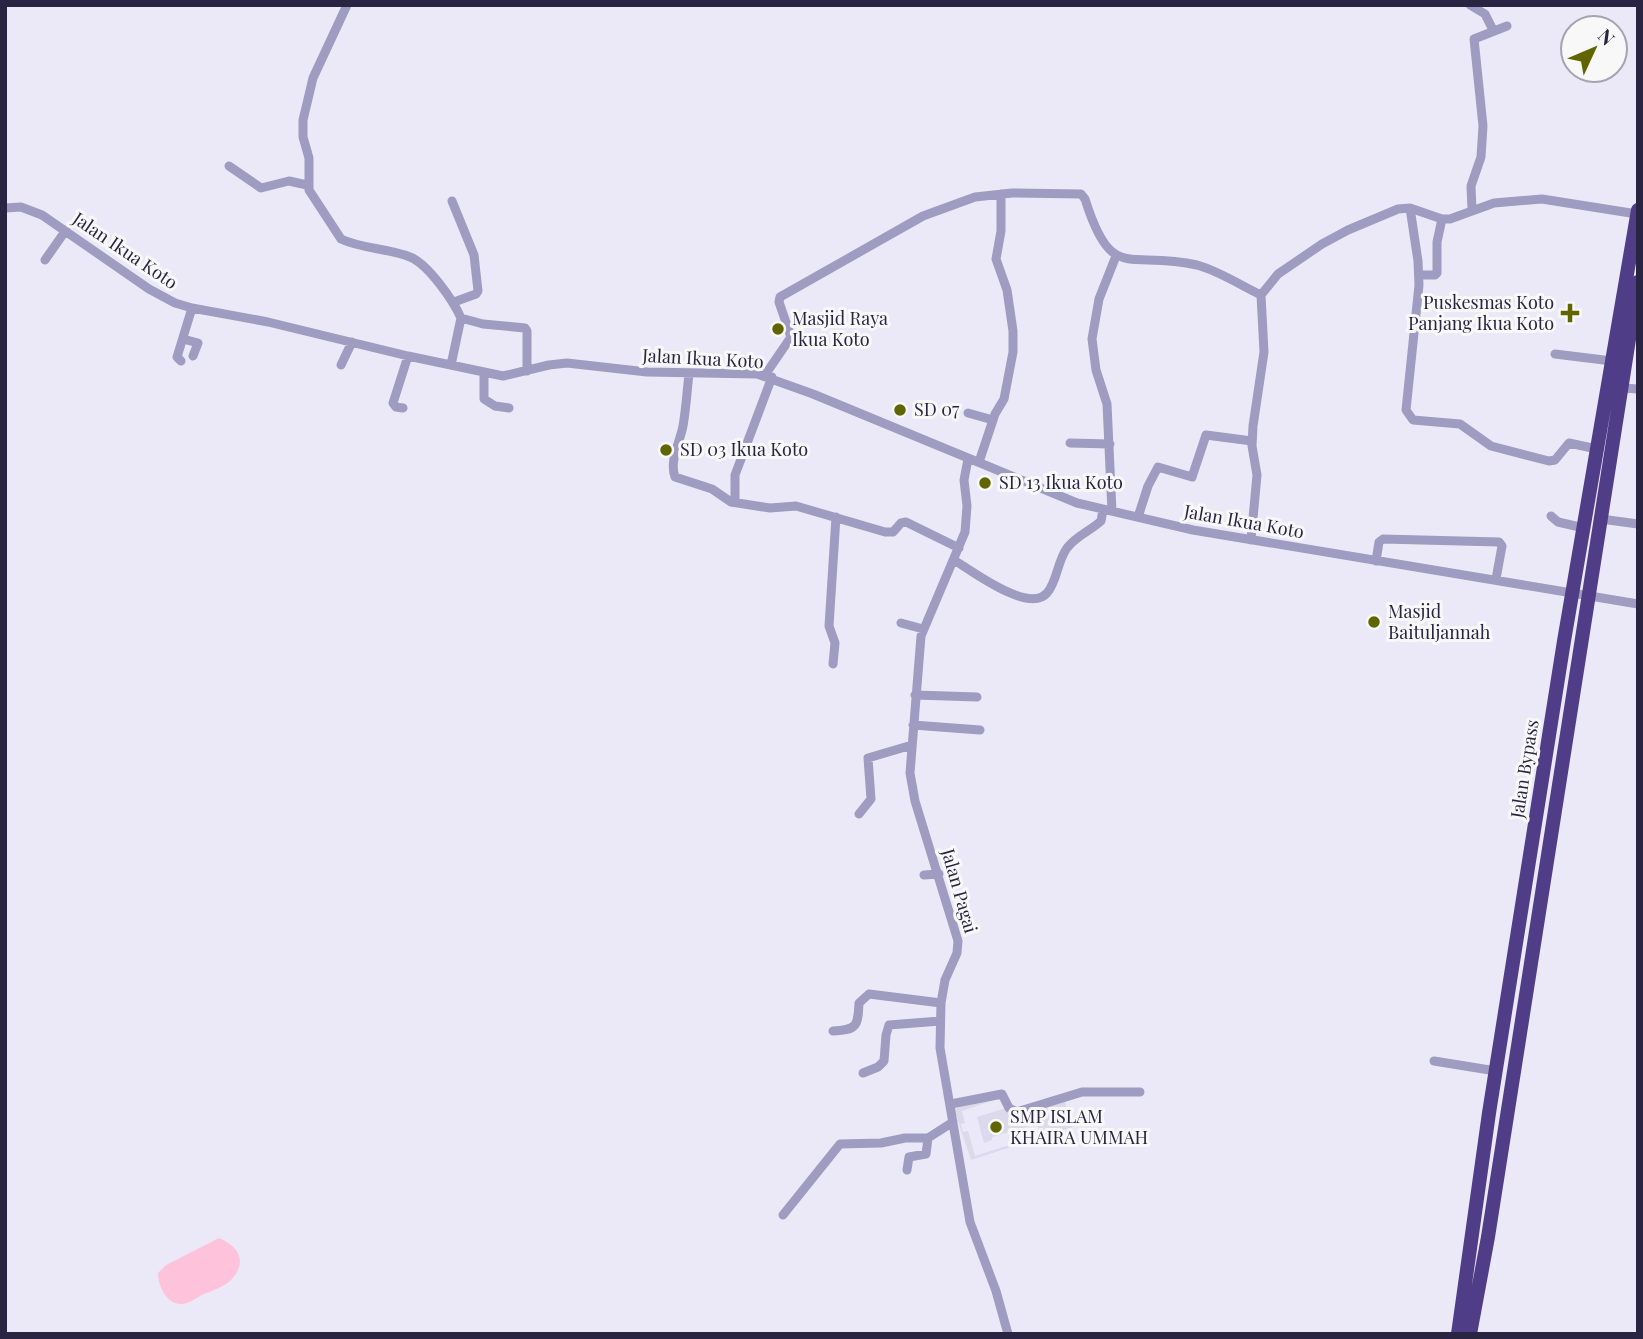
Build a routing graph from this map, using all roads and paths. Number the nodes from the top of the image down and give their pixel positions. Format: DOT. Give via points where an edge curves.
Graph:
graph roads {
  1 [pos="347,5"];
  2 [pos="1470,5"];
  3 [pos="1507,26"];
  4 [pos="1493,30"];
  5 [pos="229,166"];
  6 [pos="307,185"];
  7 [pos="1001,194"];
  8 [pos="452,201"];
  9 [pos="5,208"];
  10 [pos="1410,208"];
  11 [pos="1472,210"];
  12 [pos="1637,212"];
  13 [pos="1442,219"];
  14 [pos="66,230"];
  15 [pos="1116,256"];
  16 [pos="46,260"];
  17 [pos="1419,275"];
  18 [pos="1638,282"];
  19 [pos="1261,295"];
  20 [pos="454,302"];
  21 [pos="192,308"];
  22 [pos="461,318"];
  23 [pos="1630,318"];
  24 [pos="183,339"];
  25 [pos="352,342"];
  26 [pos="1555,354"];
  27 [pos="194,356"];
  28 [pos="408,356"];
  29 [pos="1612,360"];
  30 [pos="181,361"];
  31 [pos="341,365"];
  32 [pos="451,365"];
  33 [pos="527,371"];
  34 [pos="484,373"];
  35 [pos="689,374"];
  36 [pos="768,376"];
  37 [pos="1620,388"];
  38 [pos="1638,389"];
  39 [pos="403,408"];
  40 [pos="509,408"];
  41 [pos="968,413"];
  42 [pos="993,420"];
  43 [pos="1252,442"];
  44 [pos="1070,443"];
  45 [pos="1110,444"];
  46 [pos="1597,449"];
  47 [pos="968,458"];
  48 [pos="979,463"];
  49 [pos="735,502"];
  50 [pos="1107,511"];
  51 [pos="1551,516"];
  52 [pos="836,517"];
  53 [pos="1138,517"];
  54 [pos="1601,519"];
  55 [pos="1638,524"];
  56 [pos="1584,528"];
  57 [pos="1251,540"];
  58 [pos="959,548"];
  59 [pos="954,560"];
  60 [pos="1376,561"];
  61 [pos="1496,579"];
  62 [pos="1581,594"];
  63 [pos="1638,604"];
  64 [pos="901,623"];
  65 [pos="923,629"];
  66 [pos="833,664"];
  67 [pos="915,695"];
  68 [pos="977,697"];
  69 [pos="913,725"];
  70 [pos="980,730"];
  71 [pos="912,745"];
  72 [pos="1546,811"];
  73 [pos="859,814"];
  74 [pos="939,874"];
  75 [pos="924,875"];
  76 [pos="941,1003"];
  77 [pos="940,1020"];
  78 [pos="833,1031"];
  79 [pos="1434,1061"];
  80 [pos="1496,1071"];
  81 [pos="863,1073"];
  82 [pos="1140,1092"];
  83 [pos="950,1104"];
  84 [pos="953,1122"];
  85 [pos="928,1138"];
  86 [pos="907,1170"];
  87 [pos="783,1215"];
  88 [pos="1009,1334"];
  89 [pos="1458,1334"];
  90 [pos="1470,1334"];
  1 -- 6 [label="street" via="304,106"];
  2 -- 4 [label="street" via="1482,12"];
  3 -- 4 [label="street"];
  4 -- 11 [label="street" via="1474,42 1483,126 1481,157 1471,186"];
  5 -- 6 [label="street" via="261,188 289,181"];
  6 -- 20 [label="street" via="341,239 417,261"];
  7 -- 15 [label="street" via="1081,194 1102,240"];
  7 -- 36 [label="street" via="975,197 923,216 780,297 791,337"];
  7 -- 42 [label="street" via="996,259 1005,281 1013,345 1004,399"];
  8 -- 20 [label="street" via="474,255 478,290"];
  9 -- 14 [label="street, Jalan Ikua Koto" via="32,211"];
  10 -- 13 [label="street"];
  10 -- 17 [label="street"];
  10 -- 19 [label="street" via="1386,213 1322,244 1282,272"];
  11 -- 12 [label="street" via="1542,198"];
  11 -- 13 [label="street"];
  12 -- 23 [label="highway, Jalan Bypass"];
  13 -- 17 [label="street" via="1437,273"];
  14 -- 16 [label="street"];
  14 -- 21 [label="street, Jalan Ikua Koto" via="149,289"];
  15 -- 19 [label="street" via="1200,266"];
  15 -- 45 [label="street" via="1102,287 1092,338 1107,404"];
  17 -- 46 [label="street" via="1409,417 1460,424 1491,446 1549,461 1569,443"];
  18 -- 23 [label="highway, Jalan Bypass"];
  19 -- 43 [label="street" via="1264,352"];
  20 -- 22 [label="street"];
  21 -- 24 [label="street"];
  21 -- 25 [label="street, Jalan Ikua Koto"];
  22 -- 32 [label="street"];
  22 -- 33 [label="street" via="525,328"];
  23 -- 29 [label="highway, Jalan Bypass"];
  23 -- 37 [label="highway, Jalan Bypass"];
  24 -- 27 [label="street" via="198,343"];
  24 -- 30 [label="street" via="177,357"];
  25 -- 28 [label="street, Jalan Ikua Koto"];
  25 -- 31 [label="street"];
  26 -- 29 [label="street"];
  28 -- 32 [label="street, Jalan Ikua Koto"];
  28 -- 39 [label="street" via="393,403"];
  29 -- 46 [label="highway, Jalan Bypass"];
  32 -- 34 [label="street, Jalan Ikua Koto"];
  33 -- 34 [label="street, Jalan Ikua Koto" via="503,376"];
  33 -- 35 [label="street, Jalan Ikua Koto" via="567,363"];
  34 -- 40 [label="street" via="484,399"];
  35 -- 36 [label="street, Jalan Ikua Koto"];
  35 -- 49 [label="street" via="673,473"];
  36 -- 47 [label="street, Jalan Ikua Koto"];
  36 -- 49 [label="street" via="735,475"];
  37 -- 38 [label="street"];
  37 -- 54 [label="highway, Jalan Bypass"];
  41 -- 42 [label="street"];
  42 -- 48 [label="street"];
  43 -- 53 [label="street" via="1206,435 1192,477 1158,467"];
  43 -- 57 [label="street" via="1257,475"];
  44 -- 45 [label="street"];
  45 -- 50 [label="street"];
  46 -- 56 [label="highway, Jalan Bypass"];
  47 -- 48 [label="street, Jalan Ikua Koto"];
  47 -- 58 [label="street, Jalan Pagai" via="964,480 967,520"];
  48 -- 50 [label="street, Jalan Ikua Koto" via="1050,494"];
  49 -- 52 [label="street" via="770,508 796,506"];
  50 -- 53 [label="street, Jalan Ikua Koto"];
  50 -- 59 [label="street" via="1066,549 1049,591 1037,599 1009,593"];
  51 -- 56 [label="street"];
  52 -- 58 [label="street" via="890,532 906,522"];
  52 -- 66 [label="street" via="829,626 835,643"];
  53 -- 57 [label="street, Jalan Ikua Koto"];
  54 -- 55 [label="street"];
  54 -- 62 [label="highway, Jalan Bypass"];
  56 -- 62 [label="highway, Jalan Bypass"];
  57 -- 60 [label="street, Jalan Ikua Koto"];
  58 -- 59 [label="street, Jalan Pagai"];
  59 -- 65 [label="street, Jalan Pagai"];
  60 -- 61 [label="street, Jalan Ikua Koto"];
  60 -- 61 [label="street" via="1383,538 1499,542"];
  61 -- 62 [label="street, Jalan Ikua Koto"];
  62 -- 63 [label="street, Jalan Ikua Koto"];
  62 -- 72 [label="highway, Jalan Bypass" via="1564,641"];
  64 -- 65 [label="street"];
  65 -- 67 [label="street, Jalan Pagai"];
  67 -- 68 [label="street"];
  67 -- 69 [label="street, Jalan Pagai"];
  69 -- 70 [label="street"];
  69 -- 71 [label="street, Jalan Pagai"];
  71 -- 73 [label="street" via="868,758 871,799"];
  71 -- 74 [label="street, Jalan Pagai" via="911,784"];
  72 -- 80 [label="highway, Jalan Bypass"];
  72 -- 90 [label="highway" via="1488,1237"];
  74 -- 75 [label="street"];
  74 -- 76 [label="street, Jalan Pagai" via="958,942"];
  76 -- 77 [label="street, Jalan Pagai"];
  76 -- 78 [label="street" via="869,994 859,1003 853,1028"];
  77 -- 81 [label="street" via="889,1026 884,1061"];
  77 -- 83 [label="street, Jalan Pagai"];
  79 -- 80 [label="street"];
  80 -- 89 [label="highway, Jalan Bypass"];
  82 -- 83 [label="street" via="1082,1092 1017,1112 1002,1094"];
  83 -- 84 [label="street, Jalan Pagai"];
  84 -- 85 [label="street"];
  84 -- 88 [label="street, Jalan Pagai" via="970,1222"];
  85 -- 86 [label="street" via="927,1152 909,1157"];
  85 -- 87 [label="street" via="840,1144"];
}
